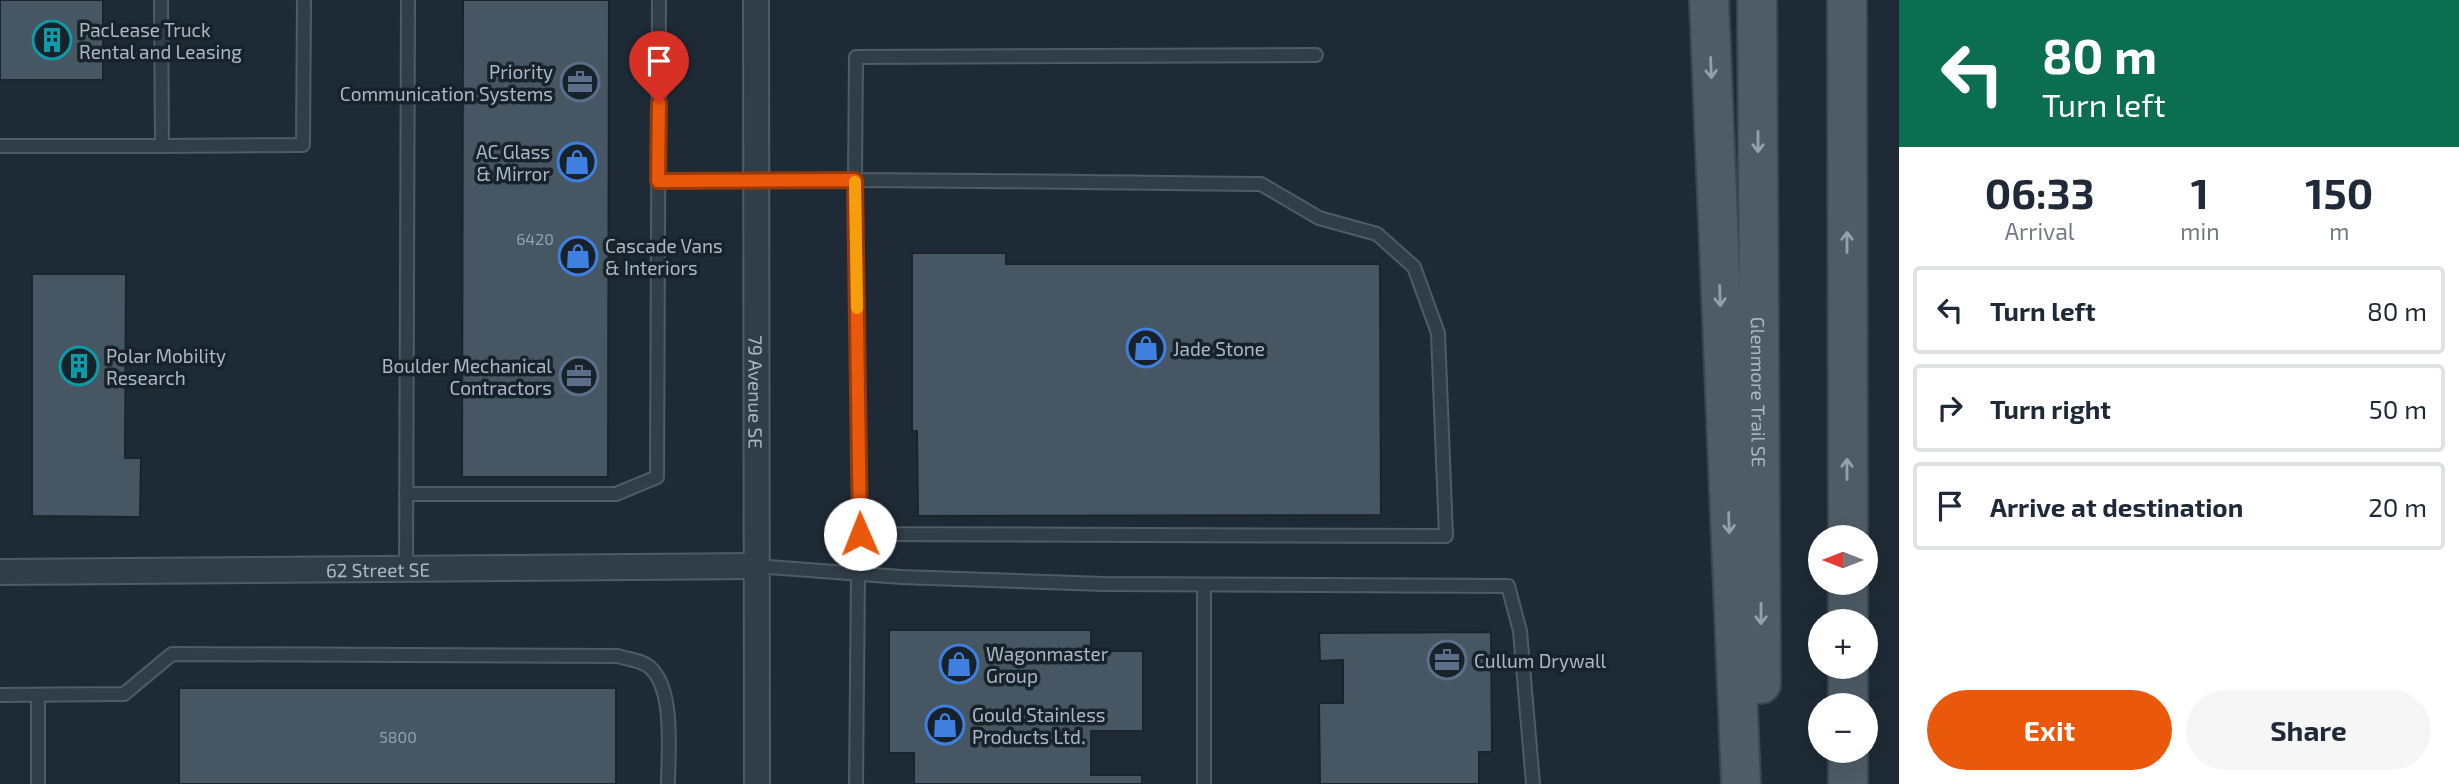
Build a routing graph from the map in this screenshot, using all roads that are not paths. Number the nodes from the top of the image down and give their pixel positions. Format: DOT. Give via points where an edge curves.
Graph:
graph roads {
  1 [pos="161,0"];
  2 [pos="304,0"];
  3 [pos="408,0"];
  4 [pos="659,0"];
  5 [pos="756,0"];
  6 [pos="1709,0"];
  7 [pos="1757,0"];
  8 [pos="1847,0"];
  9 [pos="1316,55"];
  10 [pos="0,146"];
  11 [pos="162,146"];
  12 [pos="756,180"];
  13 [pos="855,180"];
  14 [pos="658,181"];
  15 [pos="406,494"];
  16 [pos="1847,525"];
  17 [pos="756,566"];
  18 [pos="406,569"];
  19 [pos="0,572"];
  20 [pos="858,574"];
  21 [pos="1204,585"];
  22 [pos="0,695"];
  23 [pos="38,695"];
  24 [pos="1848,763"];
  25 [pos="38,784"];
  26 [pos="668,784"];
  27 [pos="757,784"];
  28 [pos="856,784"];
  29 [pos="1204,784"];
  30 [pos="1533,784"];
  31 [pos="1741,784"];
  32 [pos="1762,784"];
  33 [pos="1848,784"];
  1 -- 11 [label="lane"];
  2 -- 11 [label="lane" via="303,145"];
  3 -- 15 [label="lane"];
  4 -- 14 [label="lane"];
  5 -- 12 [label="street, 79 Avenue SE"];
  6 -- 31 [label="main road, one-way"];
  7 -- 32 [label="main road, Glenmore Trail SE, one-way"];
  16 -- 8 [label="main road, one-way"];
  9 -- 13 [label="lane" via="856,57"];
  10 -- 11 [label="lane"];
  12 -- 13 [label="lane"];
  12 -- 14 [label="lane"];
  12 -- 17 [label="street, 79 Avenue SE"];
  13 -- 13 [label="lane" via="1261,184 1319,218 1377,234 1414,267 1438,333 1446,536 860,534"];
  14 -- 15 [label="lane" via="657,477 617,494"];
  15 -- 18 [label="lane"];
  17 -- 18 [label="street, 62 Street SE"];
  17 -- 20 [label="lane"];
  17 -- 27 [label="street, 79 Avenue SE"];
  18 -- 19 [label="street, 62 Street SE"];
  20 -- 21 [label="lane"];
  20 -- 28 [label="lane"];
  21 -- 29 [label="lane"];
  21 -- 30 [label="lane" via="1508,586 1520,631"];
  22 -- 23 [label="lane"];
  23 -- 25 [label="lane"];
  23 -- 26 [label="lane" via="124,694 172,654 618,656 647,665 664,687"];
  24 -- 33 [label="main road"];
}
